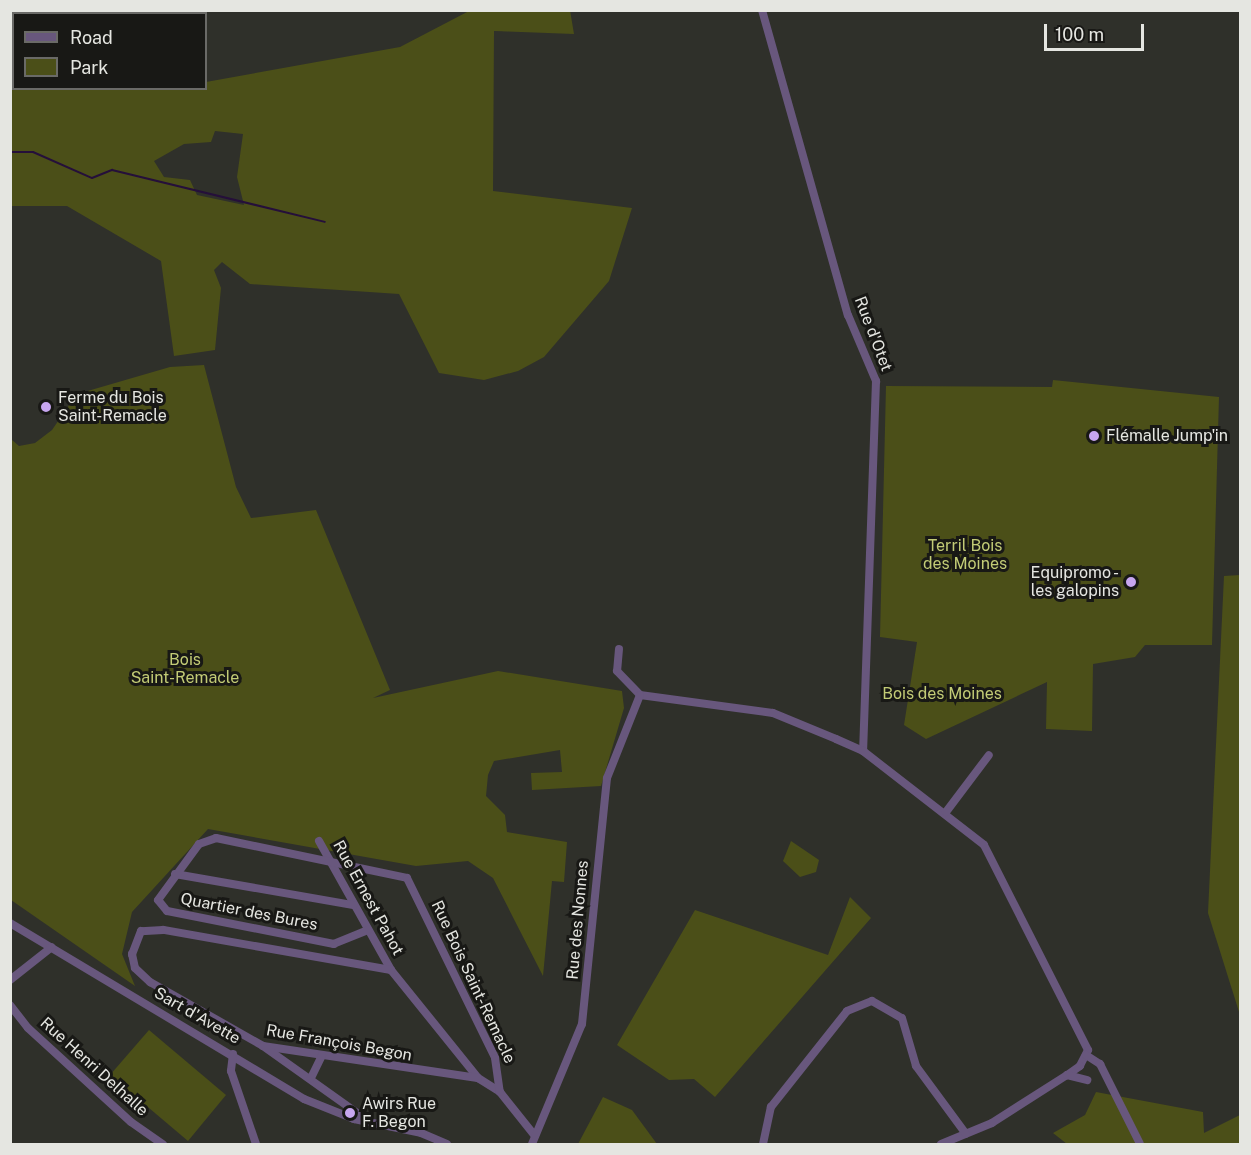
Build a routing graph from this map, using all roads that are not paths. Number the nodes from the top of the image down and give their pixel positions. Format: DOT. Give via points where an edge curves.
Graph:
graph roads {
  1 [pos="762,10"];
  2 [pos="619,649"];
  3 [pos="640,695"];
  4 [pos="863,751"];
  5 [pos="989,755"];
  6 [pos="946,812"];
  7 [pos="319,842"];
  8 [pos="328,860"];
  9 [pos="175,874"];
  10 [pos="353,905"];
  11 [pos="10,923"];
  12 [pos="368,930"];
  13 [pos="134,942"];
  14 [pos="52,947"];
  15 [pos="391,970"];
  16 [pos="10,980"];
  17 [pos="10,1005"];
  18 [pos="263,1046"];
  19 [pos="233,1054"];
  20 [pos="322,1054"];
  21 [pos="1086,1055"];
  22 [pos="1067,1075"];
  23 [pos="311,1078"];
  24 [pos="478,1078"];
  25 [pos="1087,1080"];
  26 [pos="500,1092"];
  27 [pos="338,1097"];
  28 [pos="333,1112"];
  29 [pos="372,1124"];
  30 [pos="966,1134"];
  31 [pos="534,1140"];
  32 [pos="443,1143"];
  33 [pos="163,1144"];
  34 [pos="256,1144"];
  35 [pos="763,1144"];
  36 [pos="941,1144"];
  37 [pos="1140,1144"];
  1 -- 4 [label="street, Rue d'Otet" via="848,315 876,381"];
  2 -- 3 [label="street" via="617,670"];
  3 -- 4 [label="street" via="773,713"];
  3 -- 31 [label="street, Rue des Nonnes" via="607,778 582,1024"];
  4 -- 6 [label="street"];
  5 -- 6 [label="street"];
  6 -- 21 [label="street" via="984,845 1085,1041"];
  7 -- 8 [label="street, Rue Ernest Pahot"];
  8 -- 9 [label="street" via="216,838 199,844"];
  8 -- 10 [label="street, Rue Ernest Pahot"];
  8 -- 26 [label="street, Rue Bois Saint-Remacle" via="407,878 495,1058"];
  9 -- 10 [label="street, Quartier des Bures"];
  9 -- 12 [label="street, Quartier des Bures" via="158,900 167,911 334,944"];
  10 -- 12 [label="street, Rue Ernest Pahot"];
  11 -- 14 [label="street, Sart d'Avette"];
  12 -- 15 [label="street, Rue Ernest Pahot"];
  13 -- 15 [label="street, Rue Ernest Pahot" via="141,931 163,930"];
  13 -- 18 [label="street, Rue François Begon" via="135,968 150,982"];
  14 -- 16 [label="street"];
  14 -- 19 [label="street, Sart d'Avette"];
  15 -- 24 [label="street, Rue Ernest Pahot"];
  17 -- 33 [label="street, Rue Henri Delhalle" via="27,1028 131,1122"];
  18 -- 20 [label="street, Rue François Begon"];
  18 -- 23 [label="street, Sart d'Avette"];
  19 -- 28 [label="street, Sart d'Avette"];
  19 -- 34 [label="street" via="234,1081"];
  20 -- 23 [label="street"];
  20 -- 24 [label="street, Rue François Begon"];
  21 -- 22 [label="street"];
  21 -- 37 [label="street" via="1111,1084"];
  22 -- 25 [label="street"];
  22 -- 30 [label="street"];
  23 -- 27 [label="street, Sart d'Avette"];
  24 -- 26 [label="street, Rue Ernest Pahot"];
  26 -- 31 [label="street"];
  27 -- 28 [label="street"];
  27 -- 29 [label="street, Sart d'Avette"];
  28 -- 29 [label="street, Sart d'Avette"];
  29 -- 32 [label="street, Sart d'Avette"];
  30 -- 35 [label="street" via="916,1066 902,1018 872,1001 847,1011 771,1107"];
  30 -- 36 [label="street"];
}
